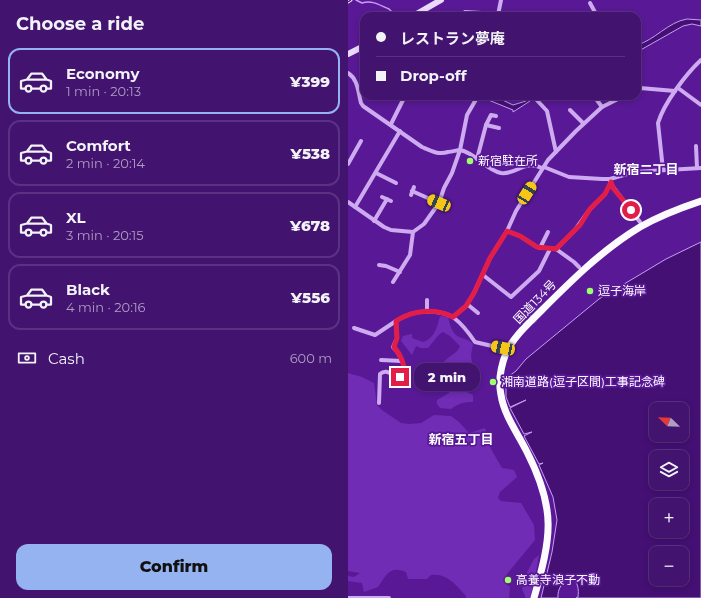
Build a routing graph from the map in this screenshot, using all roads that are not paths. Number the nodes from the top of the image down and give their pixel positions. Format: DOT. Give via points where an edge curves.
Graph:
graph roads {
  1 [pos="441,0"];
  2 [pos="501,0"];
  3 [pos="590,3"];
  4 [pos="421,12"];
  5 [pos="499,12"];
  6 [pos="595,12"];
  7 [pos="360,48"];
  8 [pos="348,54"];
  9 [pos="701,60"];
  10 [pos="348,73"];
  11 [pos="641,88"];
  12 [pos="676,90"];
  13 [pos="360,98"];
  14 [pos="360,100"];
  15 [pos="403,100"];
  16 [pos="476,100"];
  17 [pos="537,100"];
  18 [pos="597,100"];
  19 [pos="616,100"];
  20 [pos="701,105"];
  21 [pos="602,107"];
  22 [pos="570,110"];
  23 [pos="496,116"];
  24 [pos="583,123"];
  25 [pos="391,124"];
  26 [pos="486,125"];
  27 [pos="499,128"];
  28 [pos="400,131"];
  29 [pos="361,141"];
  30 [pos="696,146"];
  31 [pos="460,150"];
  32 [pos="556,152"];
  33 [pos="477,160"];
  34 [pos="348,164"];
  35 [pos="543,168"];
  36 [pos="699,168"];
  37 [pos="663,170"];
  38 [pos="376,173"];
  39 [pos="610,180"];
  40 [pos="396,183"];
  41 [pos="412,191"];
  42 [pos="391,201"];
  43 [pos="701,201"];
  44 [pos="348,202"];
  45 [pos="439,203"];
  46 [pos="355,207"];
  47 [pos="374,221"];
  48 [pos="640,222"];
  49 [pos="507,231"];
  50 [pos="413,232"];
  51 [pos="548,232"];
  52 [pos="540,248"];
  53 [pos="550,249"];
  54 [pos="556,249"];
  55 [pos="379,265"];
  56 [pos="579,267"];
  57 [pos="400,272"];
  58 [pos="483,275"];
  59 [pos="393,282"];
  60 [pos="427,300"];
  61 [pos="467,304"];
  62 [pos="428,312"];
  63 [pos="478,313"];
  64 [pos="453,317"];
  65 [pos="396,321"];
  66 [pos="354,328"];
  67 [pos="505,349"];
  68 [pos="381,360"];
  69 [pos="402,361"];
  70 [pos="379,403"];
  71 [pos="348,598"];
  72 [pos="389,598"];
  73 [pos="534,598"];
  1 -- 4 [label="main road"];
  2 -- 5 [label="street"];
  3 -- 6 [label="street"];
  7 -- 8 [label="main road"];
  9 -- 12 [label="street"];
  10 -- 13 [label="street" via="356,80"];
  11 -- 12 [label="street"];
  12 -- 20 [label="street"];
  12 -- 37 [label="street" via="658,123"];
  14 -- 25 [label="street" via="363,106"];
  15 -- 25 [label="street"];
  16 -- 31 [label="street" via="467,115"];
  17 -- 32 [label="street" via="546,111"];
  18 -- 21 [label="street"];
  19 -- 21 [label="street"];
  21 -- 24 [label="street"];
  22 -- 24 [label="street"];
  23 -- 26 [label="street" via="491,115"];
  24 -- 32 [label="street"];
  25 -- 28 [label="street"];
  26 -- 27 [label="street"];
  26 -- 33 [label="street"];
  28 -- 31 [label="street" via="432,152 441,154"];
  28 -- 38 [label="street"];
  29 -- 34 [label="street"];
  30 -- 36 [label="street"];
  31 -- 33 [label="street"];
  31 -- 45 [label="street"];
  32 -- 35 [label="street"];
  33 -- 35 [label="street" via="493,170 505,173 530,164"];
  35 -- 39 [label="street" via="575,178"];
  35 -- 49 [label="street" via="516,211"];
  36 -- 37 [label="street"];
  37 -- 39 [label="street" via="634,172"];
  38 -- 40 [label="street"];
  38 -- 46 [label="street"];
  39 -- 48 [label="street" via="613,188"];
  39 -- 54 [label="street" via="605,194"];
  41 -- 45 [label="street"];
  42 -- 47 [label="street" via="384,198"];
  43 -- 73 [label="highway, 国道134号" via="646,224 600,256 521,331 506,352 500,374 501,396 507,414 540,479 549,519 546,551"];
  44 -- 46 [label="street"];
  45 -- 50 [label="street" via="424,224"];
  46 -- 47 [label="street"];
  47 -- 50 [label="street" via="391,230"];
  49 -- 52 [label="street"];
  49 -- 58 [label="street"];
  50 -- 57 [label="street" via="410,255"];
  51 -- 52 [label="street"];
  52 -- 53 [label="street"];
  53 -- 54 [label="street"];
  53 -- 58 [label="street" via="539,271 510,297"];
  54 -- 56 [label="street"];
  55 -- 57 [label="street"];
  57 -- 59 [label="street"];
  58 -- 61 [label="street"];
  60 -- 62 [label="street"];
  61 -- 63 [label="street"];
  61 -- 64 [label="street"];
  62 -- 64 [label="street"];
  62 -- 65 [label="street" via="413,313"];
  64 -- 67 [label="street" via="475,342"];
  65 -- 66 [label="street" via="374,335"];
  65 -- 69 [label="street" via="397,338 394,347"];
  68 -- 69 [label="street"];
  69 -- 70 [label="street" via="404,371 400,377 387,371 380,374"];
  71 -- 72 [label="street"];
}
